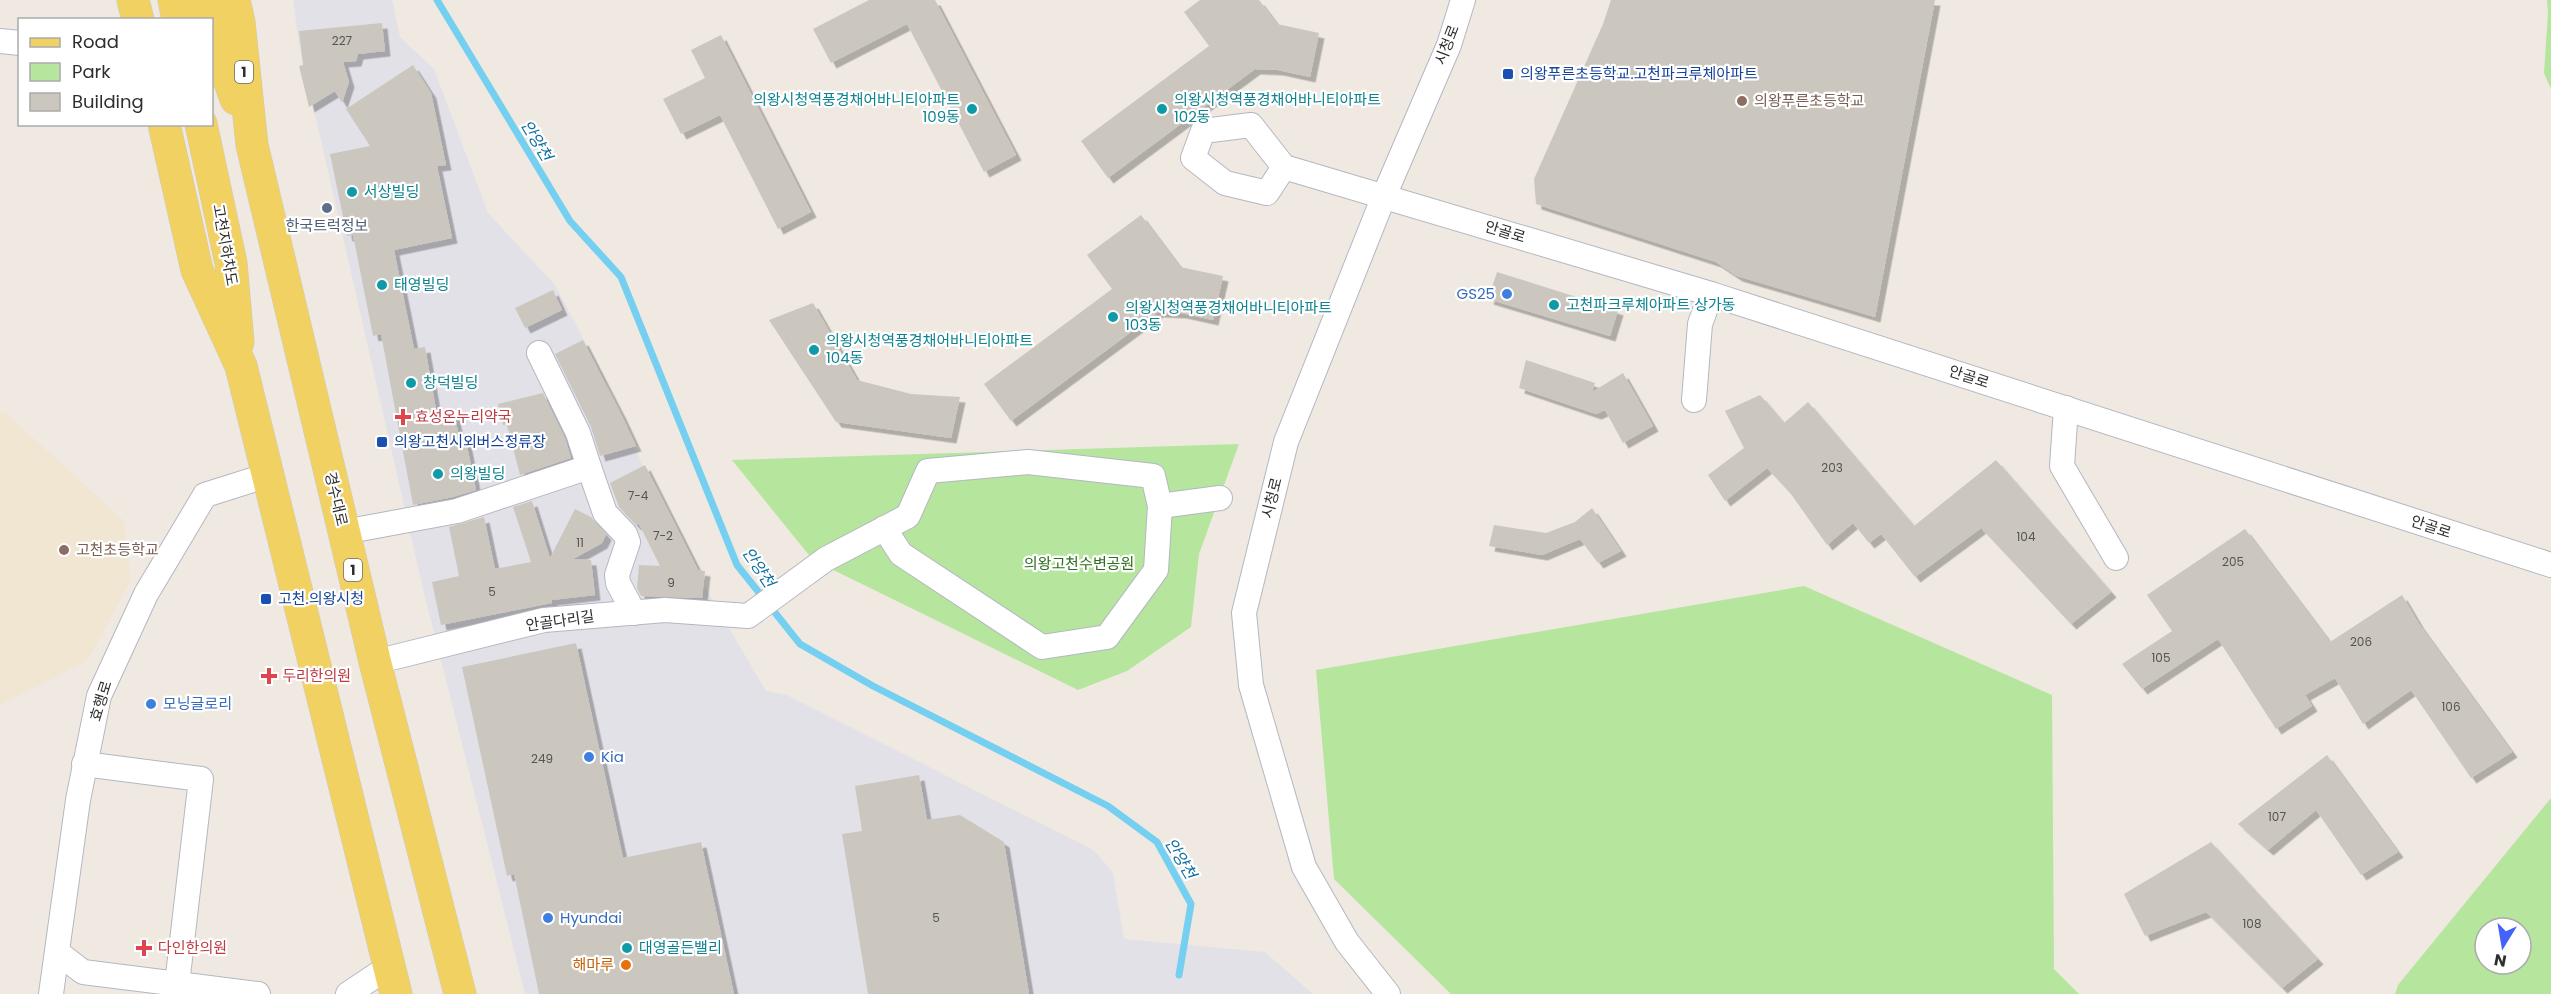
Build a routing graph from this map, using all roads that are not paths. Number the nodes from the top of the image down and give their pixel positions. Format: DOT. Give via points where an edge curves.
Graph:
graph roads {
  1 [pos="133,0"];
  2 [pos="174,0"];
  3 [pos="201,0"];
  4 [pos="234,0"];
  5 [pos="1463,0"];
  6 [pos="138,18"];
  7 [pos="178,18"];
  8 [pos="206,18"];
  9 [pos="213,36"];
  10 [pos="164,126"];
  11 [pos="201,126"];
  12 [pos="252,145"];
  13 [pos="1284,167"];
  14 [pos="1384,196"];
  15 [pos="1711,294"];
  16 [pos="539,353"];
  17 [pos="241,366"];
  18 [pos="1694,400"];
  19 [pos="2066,408"];
  20 [pos="589,467"];
  21 [pos="268,475"];
  22 [pos="1220,498"];
  23 [pos="1160,506"];
  24 [pos="884,528"];
  25 [pos="344,532"];
  26 [pos="2115,558"];
  27 [pos="2551,565"];
  28 [pos="634,613"];
  29 [pos="375,662"];
  30 [pos="84,764"];
  31 [pos="57,952"];
  32 [pos="393,980"];
  33 [pos="177,984"];
  34 [pos="51,994"];
  35 [pos="258,994"];
  36 [pos="348,994"];
  37 [pos="460,994"];
  38 [pos="1388,994"];
  1 -- 6 [label="main road"];
  2 -- 7 [label="main road"];
  3 -- 8 [label="main road"];
  4 -- 12 [label="main road, 경수대로 / 1"];
  5 -- 14 [label="street, 시청로" via="1449,45"];
  9 -- 12 [label="main road, 1"];
  10 -- 17 [label="main road" via="197,270"];
  11 -- 17 [label="main road, 고천지하차도" via="231,263"];
  12 -- 25 [label="main road, 경수대로 / 1"];
  13 -- 14 [label="street, 안골로"];
  14 -- 15 [label="street, 안골로"];
  14 -- 38 [label="street, 시청로" via="1286,442 1244,613 1251,685 1304,867 1347,942"];
  15 -- 18 [label="street" via="1700,324"];
  15 -- 19 [label="street, 안골로"];
  16 -- 20 [label="street" via="578,433"];
  17 -- 21 [label="main road"];
  19 -- 26 [label="street" via="2062,466"];
  19 -- 27 [label="street, 안골로"];
  20 -- 25 [label="street" via="457,511"];
  20 -- 28 [label="street" via="605,513 628,542 617,575"];
  21 -- 30 [label="street, 효행로" via="205,495 146,594 99,696"];
  21 -- 32 [label="main road"];
  22 -- 23 [label="street"];
  23 -- 24 [label="street" via="1153,476 1028,462 928,471 908,516"];
  23 -- 24 [label="street" via="1156,570 1107,637 1042,647 901,554"];
  24 -- 28 [label="street, 안골다리길" via="826,559 748,616 665,610"];
  25 -- 29 [label="main road, 경수대로 / 1"];
  28 -- 29 [label="street, 안골다리길" via="544,620"];
  29 -- 37 [label="main road, 경수대로 / 1"];
  30 -- 31 [label="street, 효행로"];
  30 -- 33 [label="street" via="201,779"];
  31 -- 33 [label="street" via="83,972"];
  31 -- 34 [label="street, 효행로"];
  32 -- 36 [label="street"];
  33 -- 35 [label="street"];
}
